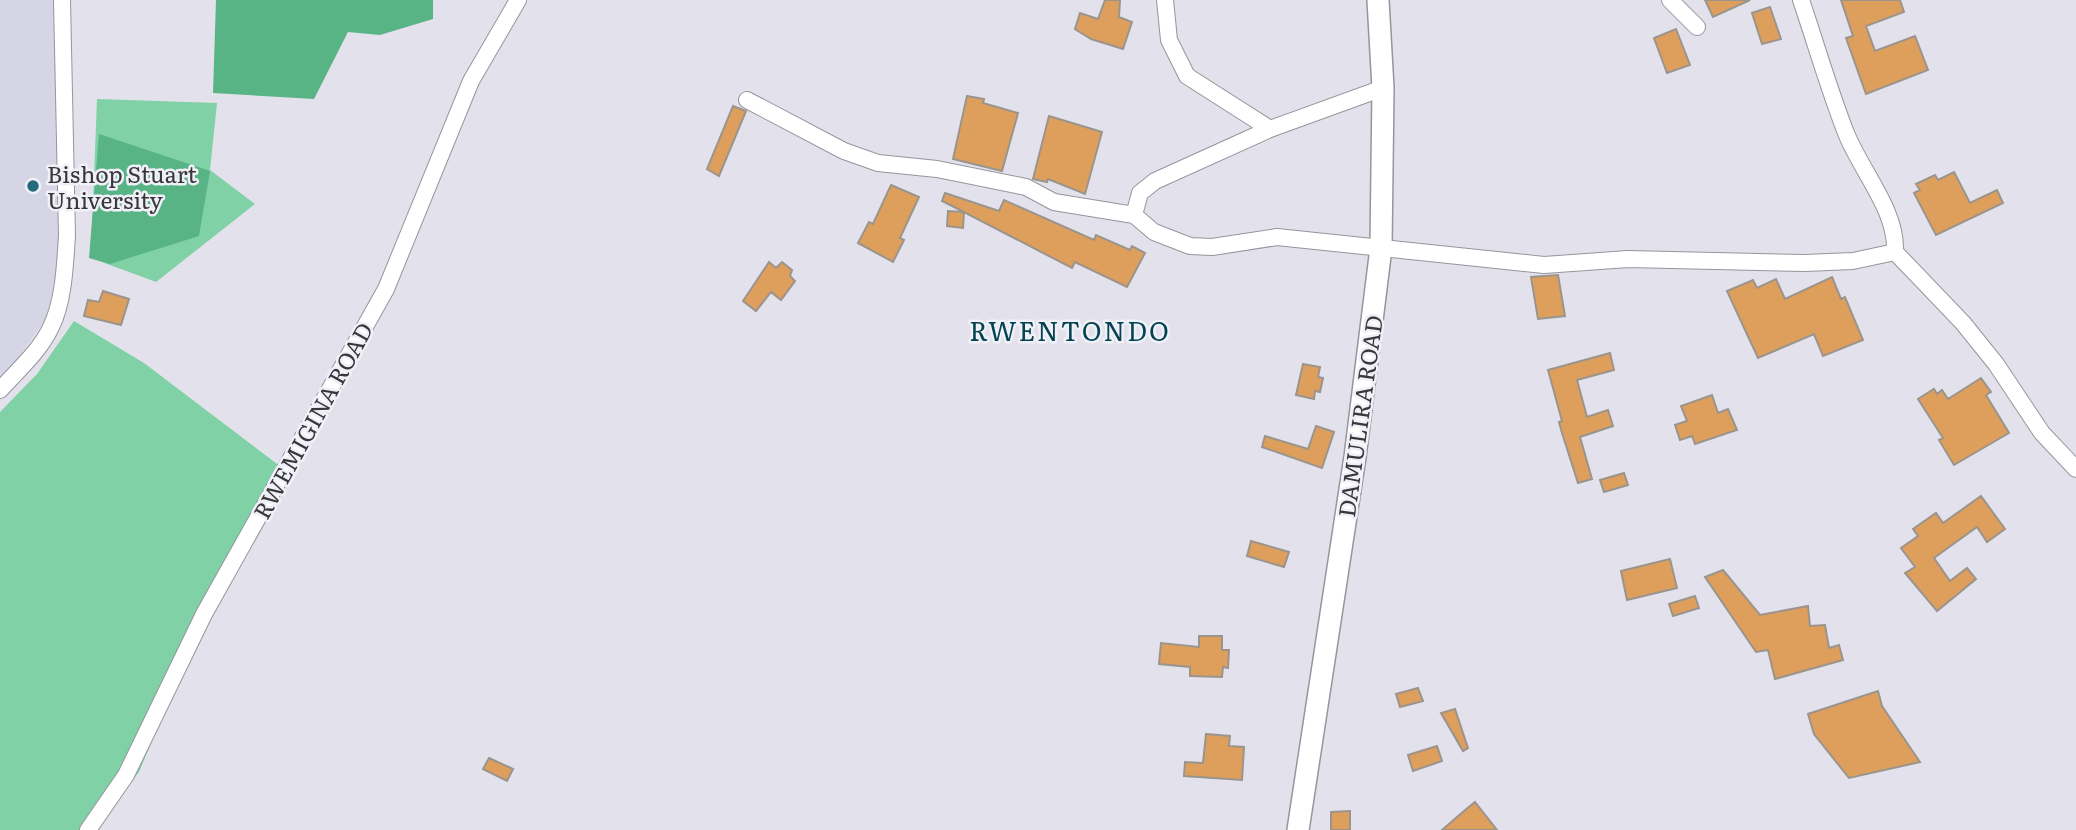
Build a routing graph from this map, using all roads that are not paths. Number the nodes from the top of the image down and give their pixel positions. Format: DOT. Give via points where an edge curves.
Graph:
graph roads {
  1 [pos="62,0"];
  2 [pos="518,0"];
  3 [pos="1165,0"];
  4 [pos="1378,0"];
  5 [pos="1670,0"];
  6 [pos="1801,0"];
  7 [pos="1697,27"];
  8 [pos="1383,88"];
  9 [pos="747,100"];
  10 [pos="1270,129"];
  11 [pos="1134,215"];
  12 [pos="1381,248"];
  13 [pos="1895,252"];
  14 [pos="0,390"];
  15 [pos="2076,469"];
  16 [pos="88,830"];
  17 [pos="1298,830"];
  1 -- 14 [label="street" via="65,270 53,324"];
  2 -- 16 [label="street, RWEMIGINA ROAD" via="471,81 386,289 204,614 126,775"];
  3 -- 10 [label="street" via="1169,40 1187,76"];
  4 -- 8 [label="street, DAMULIRA ROAD"];
  5 -- 7 [label="street"];
  6 -- 13 [label="street" via="1847,135 1890,221"];
  8 -- 10 [label="street"];
  8 -- 12 [label="street, DAMULIRA ROAD"];
  9 -- 11 [label="street" via="844,151 878,163 1013,184 1054,202"];
  10 -- 11 [label="street" via="1154,181 1140,193"];
  11 -- 12 [label="street" via="1154,232 1190,246 1277,237"];
  12 -- 13 [label="street" via="1544,265 1628,260 1805,263 1853,261"];
  12 -- 17 [label="street, DAMULIRA ROAD" via="1355,457"];
  13 -- 15 [label="street" via="1963,323 2042,433"];
}
